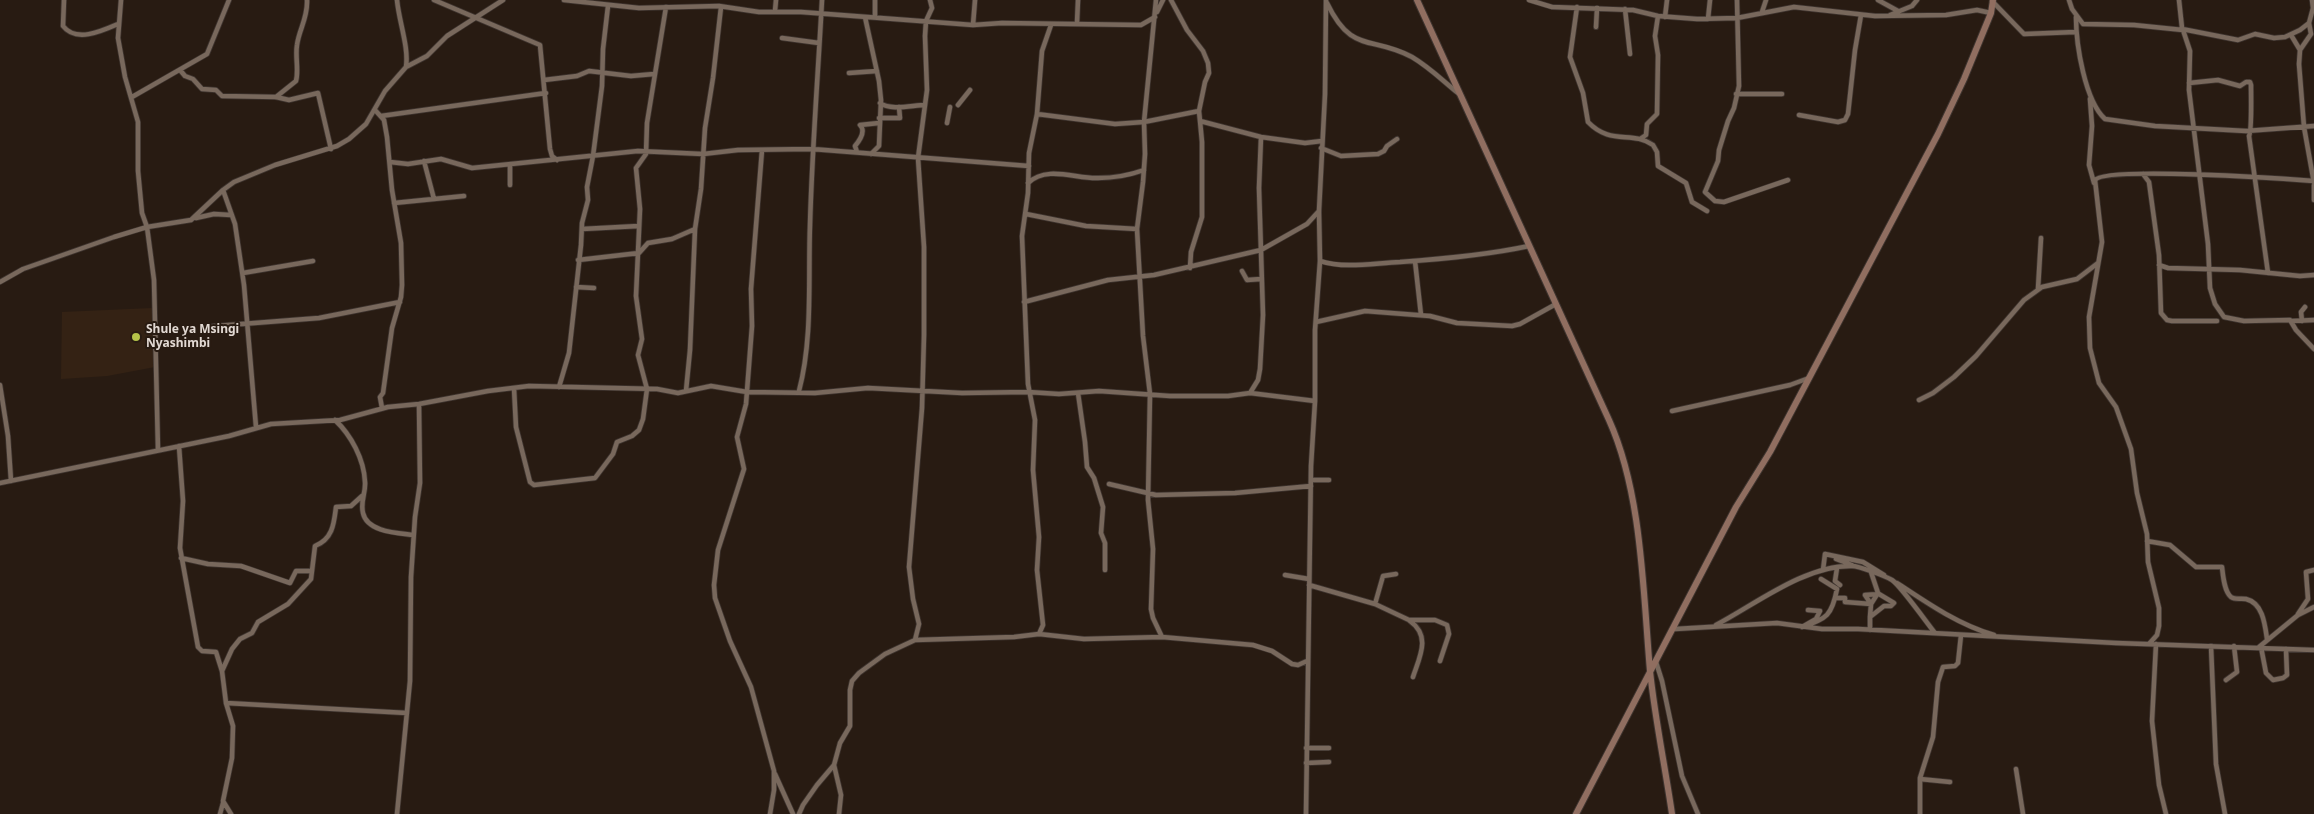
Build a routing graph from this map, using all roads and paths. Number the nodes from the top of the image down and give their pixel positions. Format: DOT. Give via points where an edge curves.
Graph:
graph roads {
  1 [pos="64,0"];
  2 [pos="121,0"];
  3 [pos="229,0"];
  4 [pos="307,0"];
  5 [pos="397,0"];
  6 [pos="434,0"];
  7 [pos="503,0"];
  8 [pos="564,0"];
  9 [pos="721,0"];
  10 [pos="776,0"];
  11 [pos="822,0"];
  12 [pos="875,0"];
  13 [pos="930,0"];
  14 [pos="975,0"];
  15 [pos="1078,0"];
  16 [pos="1156,0"];
  17 [pos="1163,0"];
  18 [pos="1171,0"];
  19 [pos="1417,0"];
  20 [pos="1529,0"];
  21 [pos="1668,0"];
  22 [pos="1710,0"];
  23 [pos="1737,0"];
  24 [pos="1766,0"];
  25 [pos="1878,0"];
  26 [pos="1918,0"];
  27 [pos="1992,0"];
  28 [pos="2069,0"];
  29 [pos="2179,0"];
  30 [pos="2312,0"];
  31 [pos="1326,1"];
  32 [pos="606,4"];
  33 [pos="720,6"];
  34 [pos="666,7"];
  35 [pos="1577,7"];
  36 [pos="1596,8"];
  37 [pos="1625,9"];
  38 [pos="1898,11"];
  39 [pos="775,12"];
  40 [pos="1762,12"];
  41 [pos="1991,13"];
  42 [pos="821,14"];
  43 [pos="1156,15"];
  44 [pos="1861,15"];
  45 [pos="1658,16"];
  46 [pos="1888,16"];
  47 [pos="2076,16"];
  48 [pos="865,17"];
  49 [pos="875,17"];
  50 [pos="1665,17"];
  51 [pos="1737,18"];
  52 [pos="476,19"];
  53 [pos="1708,19"];
  54 [pos="926,21"];
  55 [pos="1077,23"];
  56 [pos="2309,23"];
  57 [pos="118,24"];
  58 [pos="973,25"];
  59 [pos="1051,25"];
  60 [pos="1596,27"];
  61 [pos="2183,29"];
  62 [pos="2076,32"];
  63 [pos="2291,35"];
  64 [pos="782,38"];
  65 [pos="819,43"];
  66 [pos="2300,50"];
  67 [pos="1630,54"];
  68 [pos="406,67"];
  69 [pos="180,70"];
  70 [pos="877,71"];
  71 [pos="603,72"];
  72 [pos="849,73"];
  73 [pos="654,74"];
  74 [pos="544,80"];
  75 [pos="2189,83"];
  76 [pos="970,90"];
  77 [pos="546,92"];
  78 [pos="2089,92"];
  79 [pos="1736,94"];
  80 [pos="1782,94"];
  81 [pos="1461,96"];
  82 [pos="132,97"];
  83 [pos="276,97"];
  84 [pos="880,103"];
  85 [pos="925,104"];
  86 [pos="958,105"];
  87 [pos="899,107"];
  88 [pos="950,107"];
  89 [pos="375,110"];
  90 [pos="1198,111"];
  91 [pos="1037,114"];
  92 [pos="1798,115"];
  93 [pos="381,116"];
  94 [pos="879,120"];
  95 [pos="1144,122"];
  96 [pos="1200,122"];
  97 [pos="947,123"];
  98 [pos="2314,126"];
  99 [pos="2195,128"];
  100 [pos="2304,128"];
  101 [pos="2252,131"];
  102 [pos="1261,137"];
  103 [pos="1397,139"];
  104 [pos="1640,140"];
  105 [pos="1322,141"];
  106 [pos="1321,148"];
  107 [pos="332,149"];
  108 [pos="812,149"];
  109 [pos="762,150"];
  110 [pos="646,151"];
  111 [pos="857,152"];
  112 [pos="703,154"];
  113 [pos="871,154"];
  114 [pos="593,156"];
  115 [pos="918,158"];
  116 [pos="557,160"];
  117 [pos="424,161"];
  118 [pos="390,162"];
  119 [pos="510,165"];
  120 [pos="1029,166"];
  121 [pos="1144,170"];
  122 [pos="2143,174"];
  123 [pos="2199,176"];
  124 [pos="2256,177"];
  125 [pos="1788,180"];
  126 [pos="2314,183"];
  127 [pos="1028,184"];
  128 [pos="2094,184"];
  129 [pos="510,186"];
  130 [pos="223,190"];
  131 [pos="464,196"];
  132 [pos="434,199"];
  133 [pos="2314,200"];
  134 [pos="394,203"];
  135 [pos="1320,211"];
  136 [pos="1708,211"];
  137 [pos="1026,214"];
  138 [pos="231,215"];
  139 [pos="196,218"];
  140 [pos="639,226"];
  141 [pos="147,227"];
  142 [pos="582,229"];
  143 [pos="695,229"];
  144 [pos="1137,229"];
  145 [pos="2041,238"];
  146 [pos="1529,246"];
  147 [pos="1261,250"];
  148 [pos="639,253"];
  149 [pos="578,260"];
  150 [pos="313,261"];
  151 [pos="1320,261"];
  152 [pos="1415,261"];
  153 [pos="2098,263"];
  154 [pos="2159,264"];
  155 [pos="1190,268"];
  156 [pos="2208,270"];
  157 [pos="1242,271"];
  158 [pos="242,273"];
  159 [pos="2268,273"];
  160 [pos="2314,275"];
  161 [pos="1139,278"];
  162 [pos="1261,279"];
  163 [pos="0,282"];
  164 [pos="576,287"];
  165 [pos="594,288"];
  166 [pos="2038,290"];
  167 [pos="400,302"];
  168 [pos="1024,302"];
  169 [pos="1556,304"];
  170 [pos="2305,307"];
  171 [pos="1421,315"];
  172 [pos="2314,320"];
  173 [pos="2217,321"];
  174 [pos="2292,321"];
  175 [pos="2302,321"];
  176 [pos="1316,322"];
  177 [pos="249,323"];
  178 [pos="203,327"];
  179 [pos="2314,349"];
  180 [pos="1809,378"];
  181 [pos="0,385"];
  182 [pos="559,387"];
  183 [pos="514,388"];
  184 [pos="647,389"];
  185 [pos="922,390"];
  186 [pos="686,392"];
  187 [pos="747,392"];
  188 [pos="799,392"];
  189 [pos="1028,392"];
  190 [pos="1078,393"];
  191 [pos="1150,394"];
  192 [pos="1250,394"];
  193 [pos="1919,400"];
  194 [pos="1315,401"];
  195 [pos="419,404"];
  196 [pos="382,408"];
  197 [pos="1672,411"];
  198 [pos="335,420"];
  199 [pos="256,427"];
  200 [pos="179,446"];
  201 [pos="158,450"];
  202 [pos="1311,480"];
  203 [pos="1329,480"];
  204 [pos="11,481"];
  205 [pos="0,483"];
  206 [pos="1109,484"];
  207 [pos="1311,486"];
  208 [pos="1149,493"];
  209 [pos="362,496"];
  210 [pos="413,535"];
  211 [pos="2147,541"];
  212 [pos="1825,554"];
  213 [pos="182,558"];
  214 [pos="1853,566"];
  215 [pos="1837,568"];
  216 [pos="1105,570"];
  217 [pos="1823,570"];
  218 [pos="2314,570"];
  219 [pos="312,571"];
  220 [pos="1870,572"];
  221 [pos="1396,574"];
  222 [pos="1285,575"];
  223 [pos="1309,579"];
  224 [pos="1821,579"];
  225 [pos="1893,580"];
  226 [pos="1309,585"];
  227 [pos="1840,585"];
  228 [pos="1877,594"];
  229 [pos="1835,598"];
  230 [pos="1375,604"];
  231 [pos="1871,604"];
  232 [pos="2314,607"];
  233 [pos="1808,610"];
  234 [pos="2298,615"];
  235 [pos="1870,617"];
  236 [pos="1409,620"];
  237 [pos="1714,626"];
  238 [pos="1802,627"];
  239 [pos="1675,629"];
  240 [pos="1870,630"];
  241 [pos="1039,634"];
  242 [pos="1935,634"];
  243 [pos="1961,635"];
  244 [pos="1162,637"];
  245 [pos="2001,637"];
  246 [pos="2267,639"];
  247 [pos="916,640"];
  248 [pos="2149,644"];
  249 [pos="2156,644"];
  250 [pos="2211,646"];
  251 [pos="2234,646"];
  252 [pos="2260,647"];
  253 [pos="2286,649"];
  254 [pos="2314,650"];
  255 [pos="1307,661"];
  256 [pos="1440,661"];
  257 [pos="1656,662"];
  258 [pos="222,671"];
  259 [pos="1651,673"];
  260 [pos="1413,676"];
  261 [pos="2226,680"];
  262 [pos="226,703"];
  263 [pos="407,713"];
  264 [pos="1306,748"];
  265 [pos="1329,748"];
  266 [pos="1330,762"];
  267 [pos="1306,763"];
  268 [pos="834,766"];
  269 [pos="2016,769"];
  270 [pos="774,771"];
  271 [pos="1920,779"];
  272 [pos="1950,782"];
  273 [pos="223,801"];
  274 [pos="220,814"];
  275 [pos="232,814"];
  276 [pos="396,814"];
  277 [pos="770,814"];
  278 [pos="793,814"];
  279 [pos="799,814"];
  280 [pos="839,814"];
  281 [pos="1306,814"];
  282 [pos="1576,814"];
  283 [pos="1672,814"];
  284 [pos="1698,814"];
  285 [pos="1920,814"];
  286 [pos="2023,814"];
  287 [pos="2166,814"];
  288 [pos="2225,814"];
  1 -- 57 [label="street" via="63,26 73,35"];
  2 -- 57 [label="street"];
  3 -- 69 [label="street" via="209,51"];
  4 -- 83 [label="street" via="308,14 296,48 296,81"];
  5 -- 68 [label="street" via="407,52"];
  6 -- 52 [label="street"];
  7 -- 52 [label="street"];
  8 -- 32 [label="street"];
  9 -- 33 [label="street"];
  10 -- 39 [label="street"];
  11 -- 42 [label="street"];
  12 -- 49 [label="street"];
  13 -- 54 [label="street" via="932,8"];
  14 -- 58 [label="street"];
  15 -- 55 [label="street"];
  16 -- 43 [label="street"];
  17 -- 43 [label="street"];
  18 -- 90 [label="street" via="1208,63 1209,73"];
  19 -- 81 [label="street"];
  20 -- 35 [label="street" via="1552,7"];
  21 -- 50 [label="street"];
  22 -- 53 [label="street"];
  23 -- 51 [label="street"];
  24 -- 40 [label="street"];
  25 -- 38 [label="street"];
  26 -- 38 [label="street"];
  27 -- 41 [label="street"];
  27 -- 62 [label="street" via="2024,34"];
  28 -- 47 [label="street"];
  29 -- 61 [label="street"];
  30 -- 56 [label="street"];
  31 -- 81 [label="street" via="1336,23 1350,36 1412,57"];
  31 -- 105 [label="street"];
  32 -- 34 [label="street"];
  32 -- 71 [label="street"];
  33 -- 34 [label="street"];
  33 -- 39 [label="street"];
  33 -- 112 [label="street"];
  34 -- 73 [label="street"];
  35 -- 36 [label="street"];
  35 -- 104 [label="street" via="1570,57 1588,122 1607,136"];
  36 -- 37 [label="street"];
  36 -- 60 [label="street"];
  37 -- 45 [label="street"];
  37 -- 67 [label="street"];
  38 -- 46 [label="street"];
  39 -- 42 [label="street"];
  40 -- 44 [label="street" via="1794,7"];
  40 -- 51 [label="street"];
  41 -- 46 [label="street" via="1977,10 1946,15"];
  41 -- 180 [label="street" via="1938,134"];
  42 -- 48 [label="street"];
  42 -- 65 [label="street"];
  43 -- 55 [label="street" via="1141,25"];
  43 -- 95 [label="street"];
  44 -- 46 [label="street"];
  44 -- 92 [label="street" via="1845,120 1838,122"];
  45 -- 50 [label="street"];
  45 -- 104 [label="street" via="1655,36 1658,55 1657,114 1648,124 1646,136"];
  47 -- 61 [label="street" via="2083,24"];
  47 -- 62 [label="street"];
  48 -- 49 [label="street"];
  48 -- 70 [label="street"];
  49 -- 54 [label="street"];
  50 -- 53 [label="street"];
  51 -- 53 [label="street"];
  51 -- 79 [label="street" via="1740,38"];
  52 -- 68 [label="street" via="447,36 427,56"];
  52 -- 74 [label="street" via="540,45"];
  54 -- 58 [label="street"];
  54 -- 85 [label="street"];
  55 -- 59 [label="street"];
  56 -- 63 [label="street"];
  56 -- 66 [label="street" via="2310,37"];
  57 -- 82 [label="street" via="121,62"];
  58 -- 59 [label="street"];
  59 -- 91 [label="street" via="1042,51"];
  61 -- 63 [label="street" via="2236,40 2255,34 2274,38"];
  61 -- 75 [label="street" via="2190,51"];
  62 -- 78 [label="street"];
  63 -- 66 [label="street"];
  64 -- 65 [label="street"];
  65 -- 108 [label="street"];
  66 -- 100 [label="street" via="2298,64"];
  68 -- 89 [label="street" via="385,90"];
  69 -- 82 [label="street"];
  69 -- 83 [label="street" via="202,89 216,90 222,96"];
  70 -- 72 [label="street"];
  70 -- 84 [label="street"];
  71 -- 73 [label="street" via="631,76"];
  71 -- 74 [label="street" via="589,71"];
  71 -- 114 [label="street"];
  73 -- 110 [label="street"];
  74 -- 77 [label="street"];
  75 -- 99 [label="street"];
  75 -- 101 [label="street" via="2218,80 2240,86 2250,82"];
  76 -- 86 [label="street"];
  77 -- 93 [label="street"];
  77 -- 116 [label="street" via="550,149"];
  78 -- 99 [label="street" via="2094,105 2109,121"];
  78 -- 128 [label="street" via="2092,112 2089,165"];
  79 -- 80 [label="street"];
  79 -- 125 [label="street" via="1706,193 1715,201 1724,202"];
  81 -- 146 [label="street"];
  82 -- 141 [label="street" via="138,122 142,213"];
  83 -- 107 [label="street" via="289,100 318,93"];
  84 -- 87 [label="street"];
  84 -- 94 [label="street"];
  85 -- 87 [label="street"];
  85 -- 115 [label="street"];
  87 -- 94 [label="street" via="900,118"];
  88 -- 97 [label="street"];
  89 -- 93 [label="street"];
  89 -- 107 [label="street" via="358,133"];
  90 -- 95 [label="street"];
  90 -- 96 [label="street"];
  91 -- 95 [label="street" via="1115,124"];
  91 -- 120 [label="street"];
  93 -- 118 [label="street" via="386,128"];
  94 -- 111 [label="street" via="860,124 862,130 855,146"];
  94 -- 113 [label="street" via="880,146"];
  95 -- 121 [label="street"];
  96 -- 102 [label="street"];
  96 -- 155 [label="street" via="1202,217 1191,252"];
  98 -- 100 [label="street"];
  99 -- 101 [label="street"];
  99 -- 123 [label="street"];
  100 -- 101 [label="street"];
  100 -- 126 [label="street"];
  101 -- 124 [label="street"];
  102 -- 105 [label="street" via="1308,144"];
  102 -- 147 [label="street"];
  103 -- 106 [label="street" via="1378,154 1341,156"];
  104 -- 136 [label="street" via="1653,145 1658,166 1685,182 1692,202"];
  105 -- 106 [label="street"];
  106 -- 135 [label="street"];
  107 -- 130 [label="street" via="260,171"];
  108 -- 109 [label="street"];
  108 -- 111 [label="street"];
  108 -- 188 [label="street" via="807,338 805,370"];
  109 -- 112 [label="street"];
  109 -- 187 [label="street"];
  110 -- 112 [label="street"];
  110 -- 114 [label="street"];
  110 -- 140 [label="street" via="636,168"];
  111 -- 113 [label="street"];
  112 -- 143 [label="street"];
  113 -- 115 [label="street"];
  114 -- 116 [label="street"];
  114 -- 142 [label="street"];
  115 -- 120 [label="street"];
  115 -- 185 [label="street" via="924,248"];
  116 -- 119 [label="street"];
  117 -- 118 [label="street" via="408,164"];
  117 -- 119 [label="street" via="442,160 472,168"];
  117 -- 132 [label="street"];
  118 -- 134 [label="street"];
  119 -- 129 [label="street"];
  120 -- 127 [label="street"];
  121 -- 127 [label="street" via="1097,178 1063,173 1043,175"];
  121 -- 144 [label="street"];
  122 -- 123 [label="street"];
  122 -- 128 [label="street" via="2100,176"];
  122 -- 154 [label="street" via="2148,182"];
  123 -- 124 [label="street"];
  123 -- 156 [label="street" via="2208,237"];
  124 -- 126 [label="street"];
  124 -- 159 [label="street"];
  126 -- 133 [label="street"];
  127 -- 137 [label="street"];
  128 -- 153 [label="street" via="2102,237"];
  130 -- 138 [label="street"];
  130 -- 139 [label="street"];
  131 -- 132 [label="street"];
  132 -- 134 [label="street"];
  134 -- 167 [label="street" via="401,243"];
  135 -- 147 [label="street" via="1307,224"];
  135 -- 151 [label="street"];
  137 -- 144 [label="street" via="1086,226"];
  137 -- 168 [label="street" via="1022,236"];
  138 -- 139 [label="street"];
  138 -- 158 [label="street"];
  139 -- 141 [label="street"];
  140 -- 142 [label="street"];
  140 -- 148 [label="street"];
  141 -- 163 [label="street" via="23,269"];
  141 -- 201 [label="street" via="154,280"];
  142 -- 149 [label="street"];
  143 -- 148 [label="street" via="672,239 648,242"];
  143 -- 186 [label="street"];
  144 -- 161 [label="street"];
  145 -- 166 [label="street"];
  146 -- 152 [label="street"];
  146 -- 169 [label="street"];
  147 -- 155 [label="street"];
  147 -- 162 [label="street"];
  148 -- 149 [label="street"];
  148 -- 184 [label="street" via="636,296 642,338 638,355"];
  149 -- 164 [label="street"];
  150 -- 158 [label="street"];
  151 -- 152 [label="street" via="1356,265"];
  151 -- 176 [label="street"];
  152 -- 171 [label="street"];
  153 -- 166 [label="street" via="2074,280"];
  153 -- 211 [label="street" via="2089,317 2090,348 2099,383 2116,407 2128,435"];
  154 -- 156 [label="street" via="2168,268"];
  154 -- 173 [label="street" via="2161,313 2167,320"];
  155 -- 161 [label="street"];
  156 -- 159 [label="street"];
  156 -- 174 [label="street" via="2215,304 2224,317 2244,321"];
  157 -- 162 [label="street" via="1247,280"];
  158 -- 177 [label="street"];
  159 -- 160 [label="street"];
  161 -- 168 [label="street" via="1108,280"];
  161 -- 191 [label="street"];
  162 -- 192 [label="street" via="1260,369"];
  164 -- 165 [label="street"];
  164 -- 182 [label="street" via="569,353"];
  166 -- 193 [label="street" via="2024,300 1976,356 1933,393"];
  167 -- 177 [label="street" via="319,318"];
  167 -- 196 [label="street" via="380,397"];
  168 -- 189 [label="street"];
  169 -- 171 [label="street" via="1512,326 1457,324"];
  169 -- 259 [label="street" via="1623,454 1642,572"];
  170 -- 175 [label="street"];
  171 -- 176 [label="street" via="1365,311"];
  172 -- 175 [label="street"];
  174 -- 175 [label="street"];
  174 -- 179 [label="street"];
  176 -- 194 [label="street"];
  177 -- 178 [label="street"];
  177 -- 199 [label="street"];
  180 -- 197 [label="street"];
  180 -- 239 [label="street" via="1770,452 1736,507"];
  181 -- 204 [label="street"];
  182 -- 183 [label="street"];
  182 -- 184 [label="street"];
  183 -- 184 [label="street" via="516,427 530,482 534,485 595,478 613,454 617,442 639,430 644,419"];
  183 -- 195 [label="street"];
  184 -- 186 [label="street"];
  185 -- 188 [label="street" via="868,388"];
  185 -- 189 [label="street"];
  185 -- 247 [label="street" via="909,567 919,624"];
  186 -- 187 [label="street" via="711,386"];
  187 -- 188 [label="street"];
  187 -- 270 [label="street" via="737,437 744,470 718,550 714,585 715,598 730,641 751,687"];
  189 -- 190 [label="street"];
  189 -- 241 [label="street" via="1035,420 1033,470 1043,625"];
  190 -- 191 [label="street"];
  190 -- 216 [label="street" via="1086,442 1086,467 1094,478 1103,507 1101,533 1105,543"];
  191 -- 192 [label="street"];
  191 -- 208 [label="street"];
  192 -- 194 [label="street"];
  194 -- 202 [label="street"];
  195 -- 196 [label="street"];
  195 -- 210 [label="street" via="420,483"];
  196 -- 198 [label="street"];
  198 -- 199 [label="street"];
  198 -- 209 [label="street" via="351,437 364,472"];
  199 -- 200 [label="street"];
  200 -- 201 [label="street"];
  200 -- 213 [label="street" via="183,500"];
  201 -- 204 [label="street"];
  202 -- 203 [label="street"];
  202 -- 207 [label="street"];
  204 -- 205 [label="street"];
  206 -- 208 [label="street"];
  207 -- 208 [label="street" via="1236,493"];
  207 -- 223 [label="street"];
  208 -- 244 [label="street" via="1153,556 1151,609"];
  209 -- 210 [label="street" via="367,521 388,532"];
  209 -- 219 [label="street" via="352,506 336,507 334,529 315,546"];
  210 -- 263 [label="street"];
  211 -- 246 [label="street" via="2170,545 2196,567 2222,567 2227,592 2231,597 2247,599 2255,604 2263,617"];
  211 -- 248 [label="street" via="2160,626"];
  212 -- 214 [label="street"];
  212 -- 217 [label="street"];
  212 -- 225 [label="street" via="1863,562"];
  213 -- 219 [label="street" via="241,566 290,583 296,571"];
  213 -- 258 [label="street" via="197,643 202,651 216,652"];
  214 -- 215 [label="street"];
  214 -- 220 [label="street"];
  215 -- 217 [label="street"];
  215 -- 227 [label="street" via="1835,581"];
  217 -- 237 [label="street" via="1776,590"];
  218 -- 234 [label="street" via="2306,572 2308,599"];
  219 -- 258 [label="street" via="310,579 288,604 258,622 252,633 240,639"];
  220 -- 225 [label="street"];
  220 -- 228 [label="street"];
  221 -- 230 [label="street" via="1383,576"];
  222 -- 223 [label="street"];
  223 -- 226 [label="street"];
  224 -- 229 [label="street" via="1837,589"];
  225 -- 242 [label="street"];
  225 -- 245 [label="street" via="1979,631"];
  226 -- 230 [label="street"];
  226 -- 255 [label="street"];
  228 -- 231 [label="street"];
  228 -- 231 [label="street" via="1865,595"];
  228 -- 235 [label="street" via="1894,603"];
  229 -- 231 [label="street"];
  229 -- 238 [label="street" via="1831,612 1822,620"];
  230 -- 236 [label="street"];
  231 -- 235 [label="street"];
  232 -- 234 [label="street"];
  233 -- 238 [label="street" via="1820,611 1816,619"];
  234 -- 246 [label="street"];
  235 -- 240 [label="street"];
  236 -- 256 [label="street" via="1435,620 1448,625 1449,634"];
  236 -- 260 [label="street" via="1420,630 1423,639"];
  237 -- 238 [label="street" via="1777,623"];
  237 -- 239 [label="street"];
  238 -- 240 [label="street"];
  239 -- 257 [label="street"];
  240 -- 242 [label="street"];
  241 -- 244 [label="street" via="1084,638"];
  241 -- 247 [label="street"];
  242 -- 243 [label="street"];
  243 -- 245 [label="street"];
  243 -- 271 [label="street" via="1958,663 1944,667 1938,678 1933,737"];
  244 -- 255 [label="street" via="1253,645 1292,664"];
  245 -- 248 [label="street"];
  246 -- 252 [label="street"];
  247 -- 268 [label="street" via="885,654 852,681 850,726 840,744"];
  248 -- 249 [label="street"];
  249 -- 250 [label="street"];
  249 -- 287 [label="street" via="2152,721 2159,785"];
  250 -- 251 [label="street"];
  250 -- 288 [label="street" via="2216,764"];
  251 -- 252 [label="street"];
  251 -- 261 [label="street" via="2237,672"];
  252 -- 253 [label="street"];
  252 -- 253 [label="street" via="2266,672 2275,680 2287,675"];
  253 -- 254 [label="street"];
  255 -- 264 [label="street"];
  257 -- 259 [label="street"];
  257 -- 284 [label="street" via="1682,776"];
  258 -- 262 [label="street"];
  259 -- 282 [label="street"];
  259 -- 283 [label="street"];
  262 -- 263 [label="street"];
  262 -- 273 [label="street" via="233,736"];
  263 -- 276 [label="street"];
  264 -- 265 [label="street"];
  264 -- 267 [label="street"];
  266 -- 267 [label="street"];
  267 -- 281 [label="street"];
  268 -- 279 [label="street" via="802,805"];
  268 -- 280 [label="street" via="841,795"];
  269 -- 286 [label="street"];
  270 -- 277 [label="street"];
  270 -- 278 [label="street"];
  271 -- 272 [label="street"];
  271 -- 285 [label="street"];
  273 -- 274 [label="street"];
  273 -- 275 [label="street"];
}
